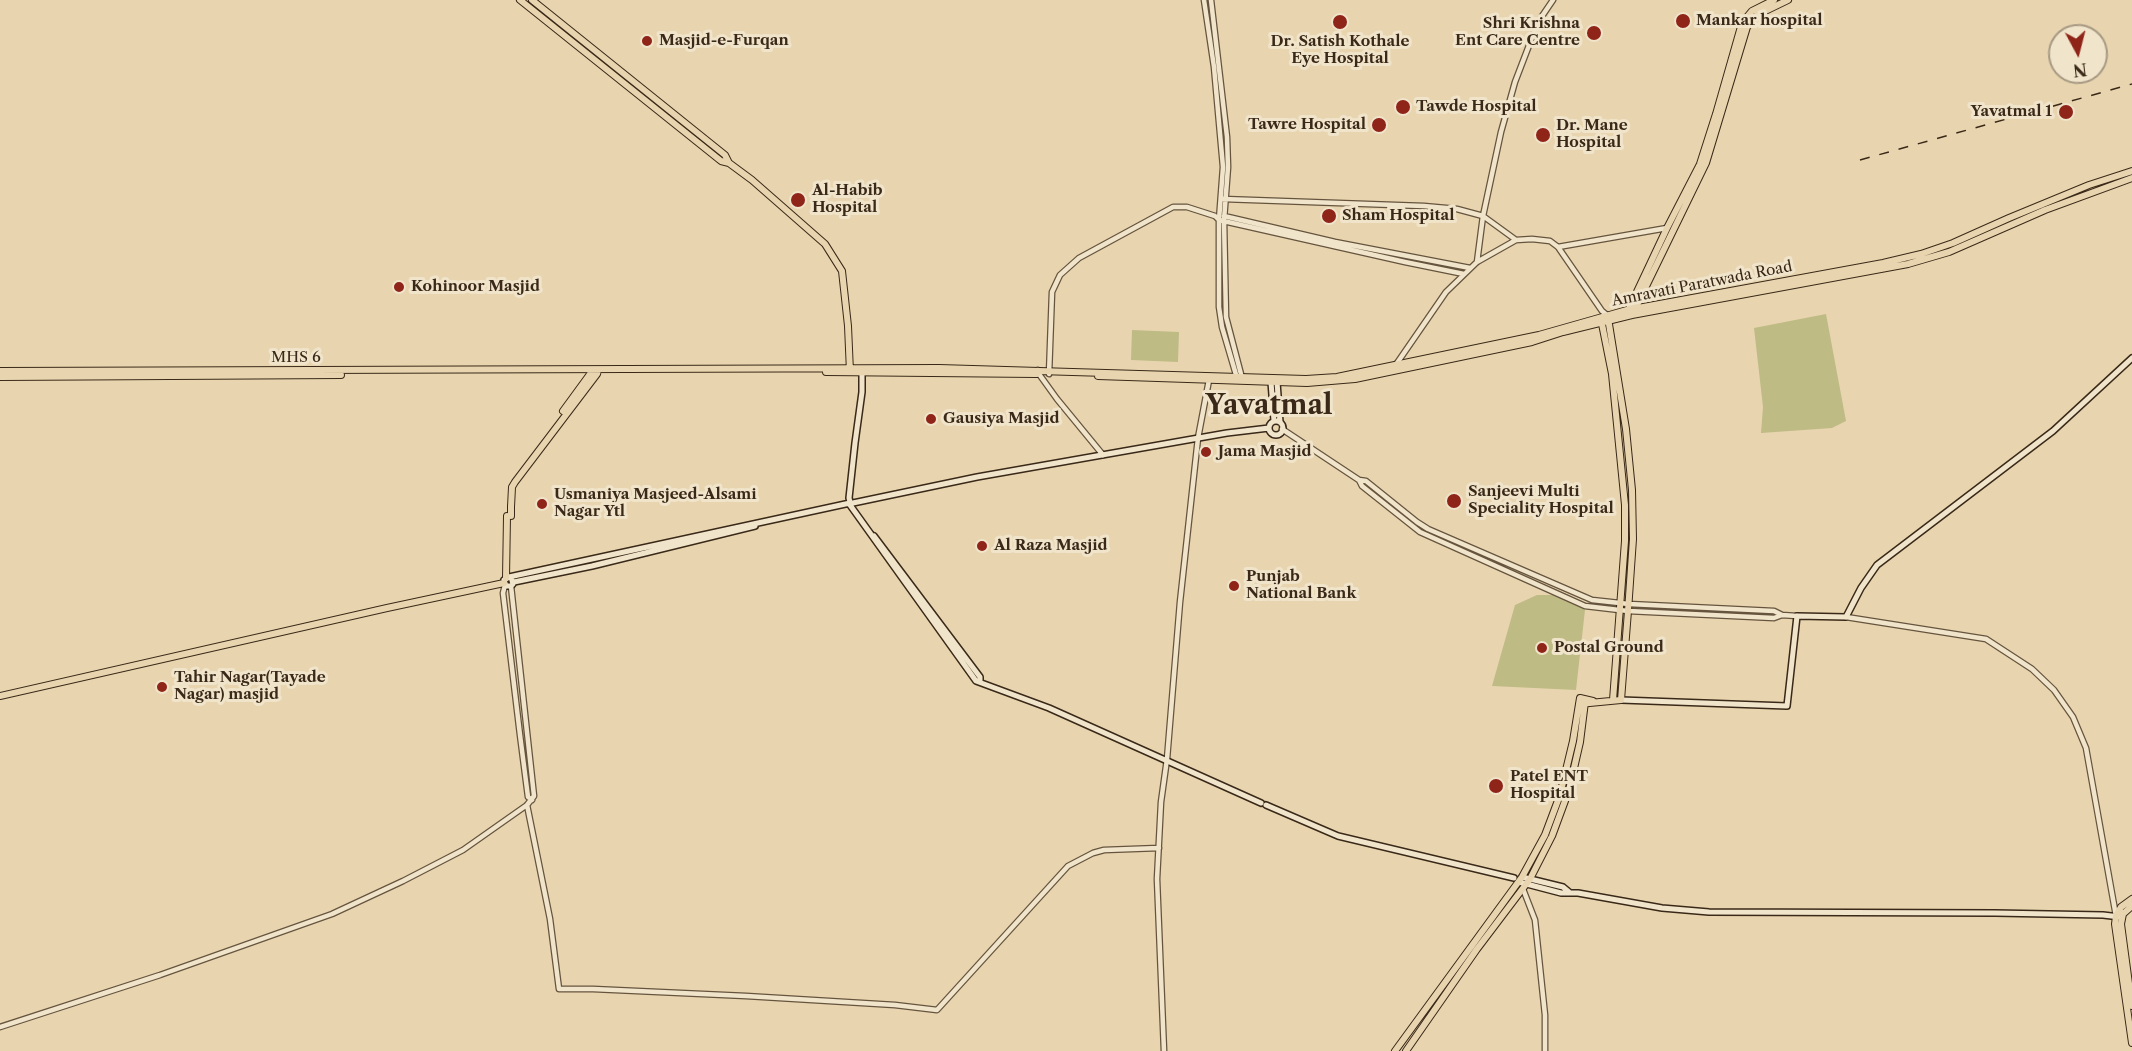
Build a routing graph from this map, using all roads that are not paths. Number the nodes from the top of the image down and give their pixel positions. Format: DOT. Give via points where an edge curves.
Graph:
graph roads {
  1 [pos="520,0"];
  2 [pos="532,0"];
  3 [pos="1204,0"];
  4 [pos="1211,0"];
  5 [pos="1553,0"];
  6 [pos="1774,0"];
  7 [pos="1788,0"];
  8 [pos="729,163"];
  9 [pos="2132,171"];
  10 [pos="2132,178"];
  11 [pos="1223,199"];
  12 [pos="1483,216"];
  13 [pos="1221,217"];
  14 [pos="1675,226"];
  15 [pos="1666,228"];
  16 [pos="1516,240"];
  17 [pos="1339,245"];
  18 [pos="1558,247"];
  19 [pos="1477,262"];
  20 [pos="1470,268"];
  21 [pos="1464,274"];
  22 [pos="1630,312"];
  23 [pos="1604,317"];
  24 [pos="2132,358"];
  25 [pos="1394,368"];
  26 [pos="850,370"];
  27 [pos="0,371"];
  28 [pos="594,372"];
  29 [pos="1039,372"];
  30 [pos="1049,372"];
  31 [pos="862,373"];
  32 [pos="0,377"];
  33 [pos="1240,378"];
  34 [pos="1209,380"];
  35 [pos="1274,382"];
  36 [pos="1277,422"];
  37 [pos="1269,428"];
  38 [pos="1282,429"];
  39 [pos="1198,438"];
  40 [pos="1103,455"];
  41 [pos="851,504"];
  42 [pos="508,581"];
  43 [pos="1621,607"];
  44 [pos="1629,608"];
  45 [pos="1797,616"];
  46 [pos="1846,617"];
  47 [pos="0,695"];
  48 [pos="1613,700"];
  49 [pos="1621,700"];
  50 [pos="1583,702"];
  51 [pos="1167,759"];
  52 [pos="532,800"];
  53 [pos="527,805"];
  54 [pos="1159,848"];
  55 [pos="1518,879"];
  56 [pos="1527,884"];
  57 [pos="2132,899"];
  58 [pos="2132,906"];
  59 [pos="2118,917"];
  60 [pos="2132,1006"];
  61 [pos="0,1027"];
  62 [pos="2132,1043"];
  63 [pos="1164,1051"];
  64 [pos="1395,1051"];
  65 [pos="1406,1051"];
  66 [pos="1545,1051"];
  1 -- 8 [label="main road" via="721,161"];
  2 -- 8 [label="main road" via="725,155"];
  3 -- 11 [label="street" via="1221,140"];
  4 -- 11 [label="street" via="1227,137"];
  5 -- 12 [label="street" via="1538,21 1515,82"];
  6 -- 15 [label="main road" via="1752,10 1738,30 1700,164"];
  7 -- 14 [label="main road" via="1757,15 1747,27 1706,163"];
  8 -- 26 [label="main road" via="825,244 838,264 842,271"];
  9 -- 22 [label="main road, Amravati Paratwada Road" via="1921,254"];
  10 -- 22 [label="main road, Amravati Paratwada Road" via="1949,252 1908,264"];
  11 -- 12 [label="street" via="1424,206"];
  11 -- 13 [label="street"];
  12 -- 16 [label="street"];
  12 -- 19 [label="street"];
  13 -- 17 [label="street"];
  13 -- 30 [label="street" via="1173,207 1079,258 1060,275 1052,292"];
  13 -- 33 [label="street" via="1219,313"];
  14 -- 15 [label="street"];
  14 -- 22 [label="main road"];
  15 -- 18 [label="street"];
  15 -- 22 [label="main road"];
  16 -- 18 [label="street" via="1550,241"];
  16 -- 19 [label="street"];
  17 -- 20 [label="street"];
  17 -- 21 [label="street"];
  18 -- 23 [label="street"];
  19 -- 20 [label="street"];
  20 -- 21 [label="street"];
  21 -- 25 [label="street" via="1446,292"];
  22 -- 23 [label="main road, Amravati Paratwada Road"];
  23 -- 25 [label="main road, Amravati Paratwada Road" via="1532,342"];
  23 -- 43 [label="main road" via="1624,489"];
  23 -- 44 [label="main road" via="1626,429 1632,490"];
  24 -- 46 [label="main road" via="2026,452 1876,566"];
  25 -- 33 [label="main road" via="1306,379"];
  25 -- 35 [label="main road" via="1340,381"];
  26 -- 28 [label="main road"];
  26 -- 29 [label="main road"];
  26 -- 31 [label="main road"];
  27 -- 28 [label="main road, MHS 6"];
  28 -- 32 [label="main road"];
  28 -- 42 [label="main road" via="514,482 509,507"];
  29 -- 30 [label="main road"];
  29 -- 31 [label="main road"];
  29 -- 40 [label="street"];
  30 -- 33 [label="main road"];
  30 -- 34 [label="main road"];
  31 -- 41 [label="main road"];
  33 -- 34 [label="main road"];
  33 -- 35 [label="main road"];
  34 -- 39 [label="street"];
  35 -- 36 [label="main road"];
  36 -- 37 [label="main road"];
  36 -- 38 [label="main road"];
  37 -- 38 [label="main road" via="1276,434"];
  37 -- 39 [label="main road"];
  38 -- 43 [label="street" via="1366,481 1415,525 1585,606"];
  39 -- 40 [label="main road"];
  39 -- 51 [label="street"];
  40 -- 41 [label="main road"];
  41 -- 42 [label="main road"];
  41 -- 51 [label="main road" via="976,681"];
  42 -- 47 [label="main road"];
  42 -- 52 [label="street"];
  42 -- 52 [label="street" via="503,593 528,797"];
  43 -- 44 [label="street"];
  43 -- 48 [label="main road"];
  44 -- 45 [label="street" via="1774,611"];
  44 -- 49 [label="main road"];
  45 -- 46 [label="main road"];
  45 -- 49 [label="main road" via="1787,706"];
  46 -- 59 [label="street" via="1986,639 2032,669 2054,690 2073,717 2086,748"];
  48 -- 49 [label="main road"];
  48 -- 50 [label="main road"];
  50 -- 55 [label="main road" via="1560,795 1545,835"];
  50 -- 56 [label="main road" via="1580,742 1569,790 1552,836"];
  51 -- 54 [label="street"];
  51 -- 55 [label="main road" via="1338,836"];
  52 -- 53 [label="street"];
  53 -- 54 [label="street" via="550,919 559,990 711,994 937,1010 1068,866 1107,849"];
  53 -- 61 [label="street" via="463,850 332,914"];
  54 -- 63 [label="street"];
  55 -- 56 [label="main road"];
  55 -- 64 [label="main road"];
  56 -- 59 [label="main road" via="1563,887 1662,909 1709,912"];
  56 -- 65 [label="main road"];
  56 -- 66 [label="street" via="1535,920"];
  57 -- 59 [label="main road" via="2121,907"];
  58 -- 59 [label="main road"];
  59 -- 60 [label="main road"];
  59 -- 62 [label="main road" via="2116,938"];
}
